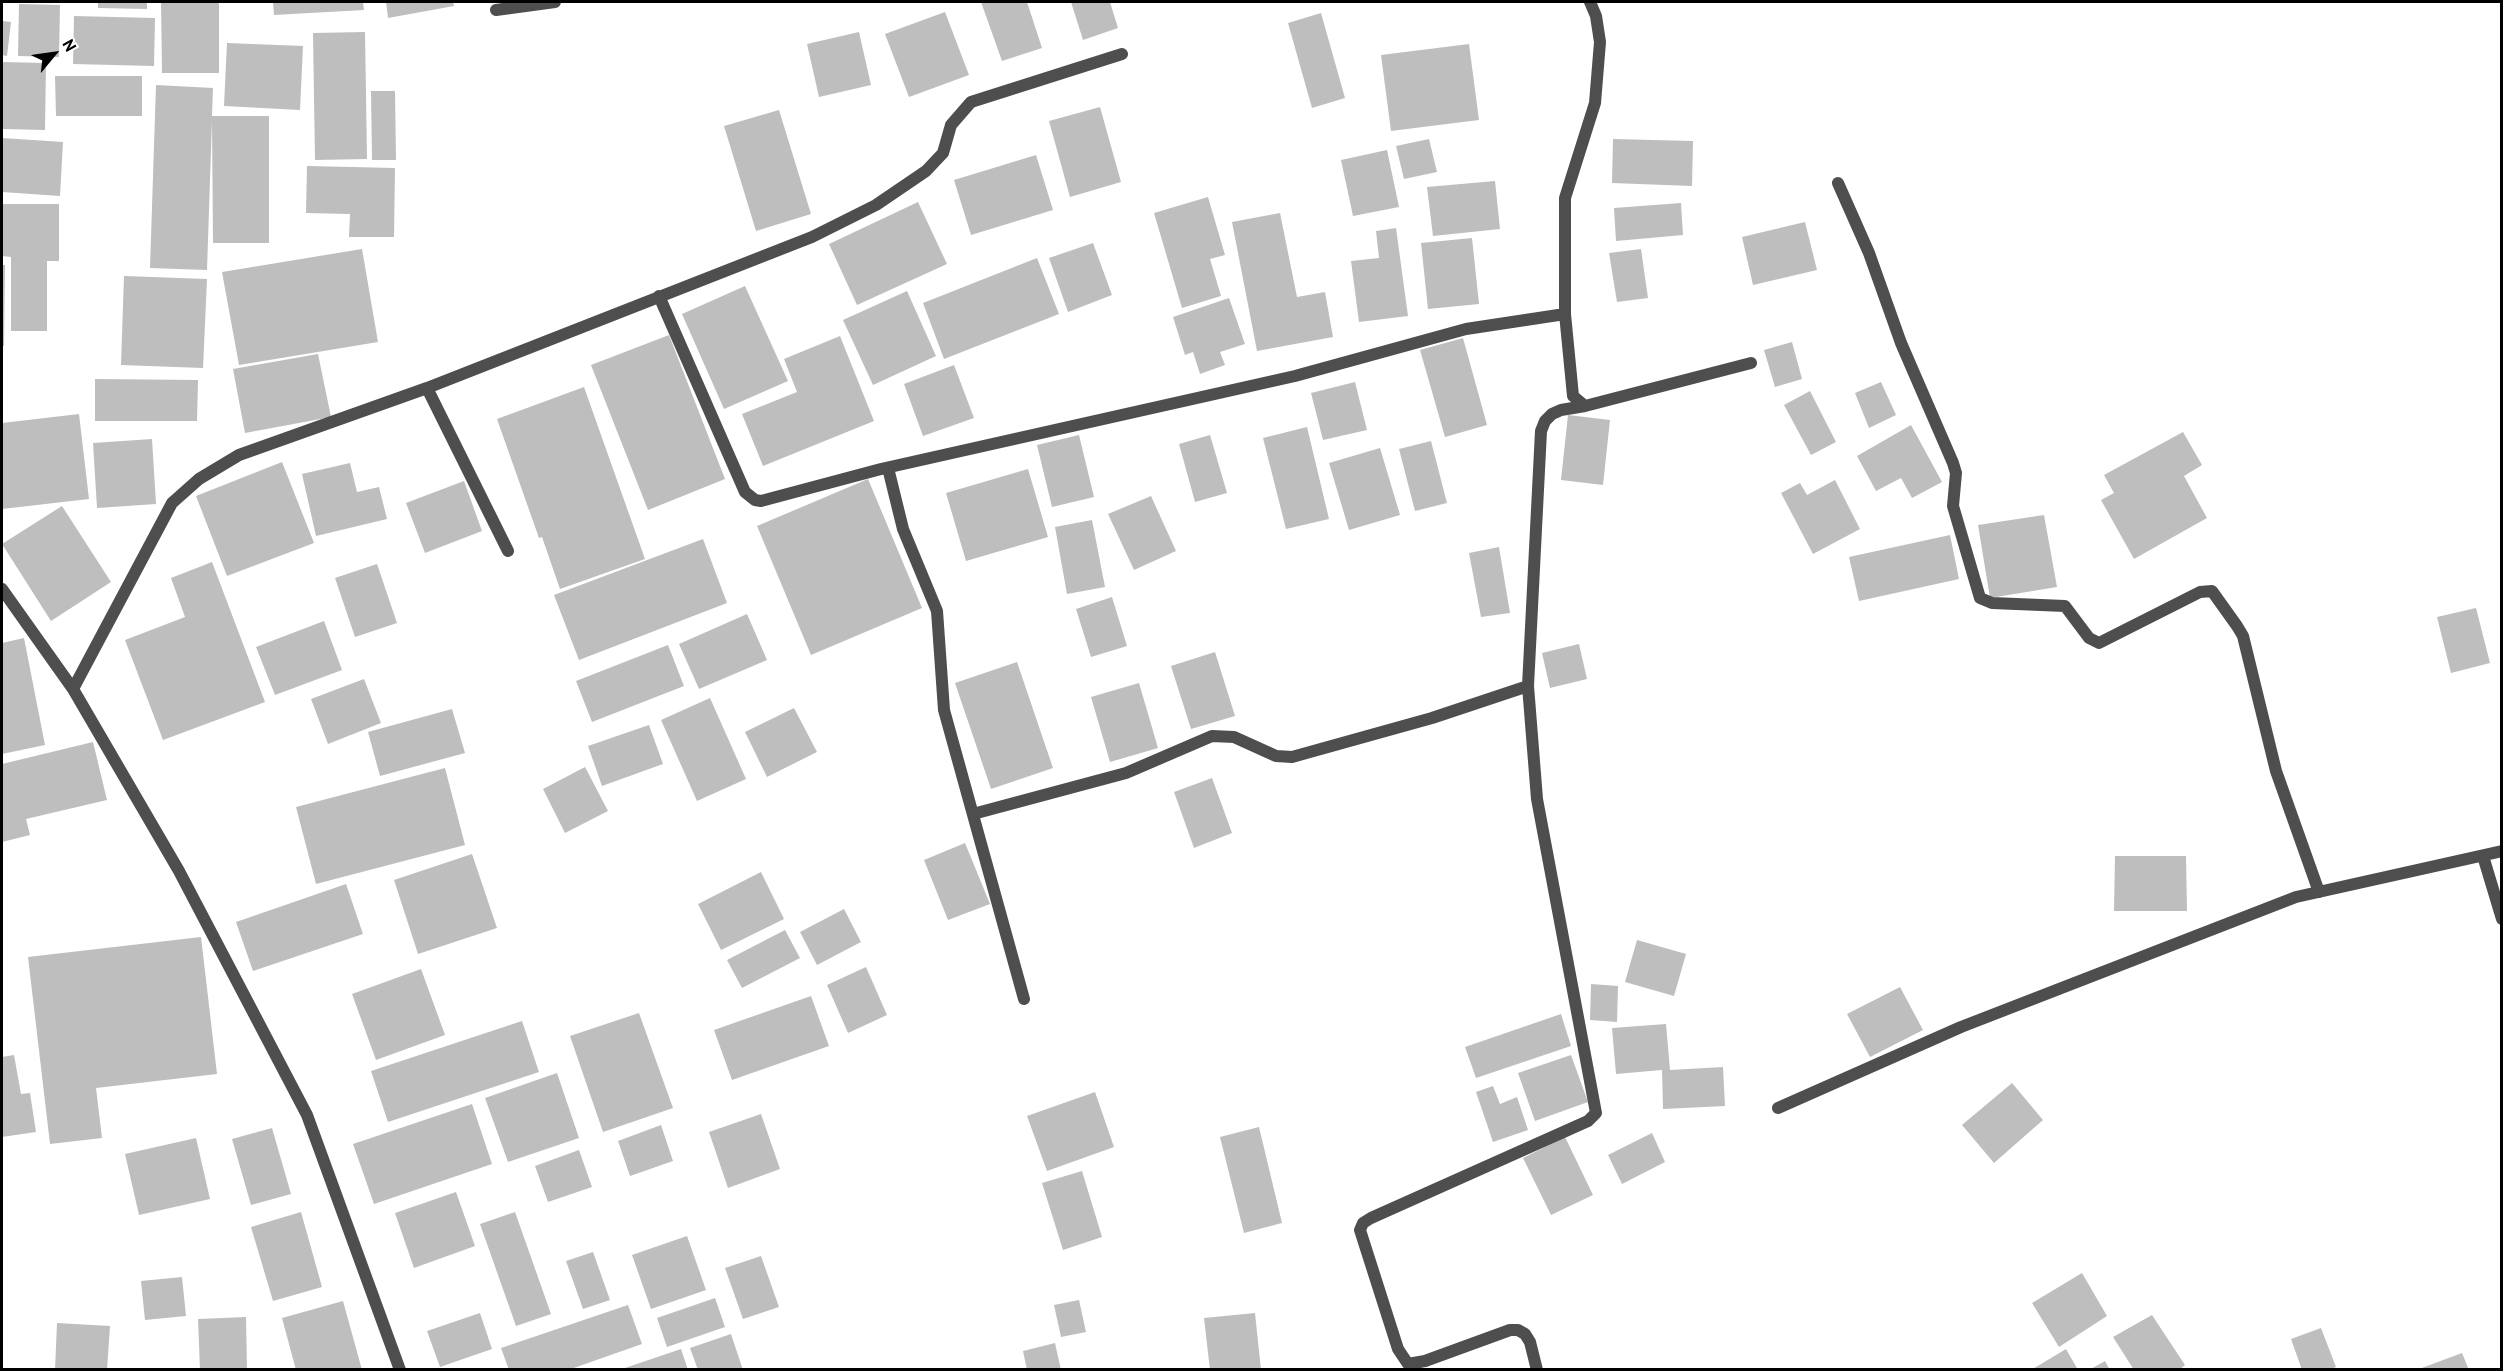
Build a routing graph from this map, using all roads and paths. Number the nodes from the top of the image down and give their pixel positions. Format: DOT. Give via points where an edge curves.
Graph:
graph roads {
  1 [pos="555,2"];
  2 [pos="1590,2"];
  3 [pos="496,10"];
  4 [pos="1122,54"];
  5 [pos="1838,183"];
  6 [pos="659,296"];
  7 [pos="1565,314"];
  8 [pos="1751,363"];
  9 [pos="427,388"];
  10 [pos="1585,406"];
  11 [pos="888,468"];
  12 [pos="508,551"];
  13 [pos="2,589"];
  14 [pos="1528,686"];
  15 [pos="73,689"];
  16 [pos="973,814"];
  17 [pos="2502,851"];
  18 [pos="2483,856"];
  19 [pos="2319,892"];
  20 [pos="2502,919"];
  21 [pos="1024,999"];
  22 [pos="1778,1108"];
  23 [pos="400,1370"];
  24 [pos="1537,1370"];
  1 -- 3 [label="street"];
  2 -- 7 [label="street" via="1600,42 1595,103 1565,198"];
  4 -- 6 [label="street" via="971,102 951,125 943,153 926,171 876,205 812,237"];
  5 -- 19 [label="street" via="1953,463 1953,506 1980,598 1992,603 2065,606 2089,638 2099,643 2200,592 2212,591 2242,636 2276,771"];
  6 -- 9 [label="street"];
  6 -- 11 [label="street" via="745,492 755,500 768,501"];
  7 -- 10 [label="street" via="1573,396"];
  7 -- 11 [label="street" via="1466,329 1295,376"];
  8 -- 10 [label="street"];
  9 -- 12 [label="street"];
  9 -- 15 [label="street" via="239,455 198,479 172,503"];
  10 -- 14 [label="street" via="1552,414 1541,431"];
  11 -- 16 [label="street" via="903,529 937,611 944,710"];
  13 -- 15 [label="street"];
  14 -- 16 [label="street" via="1292,757 1276,756 1234,737 1212,736 1126,773"];
  14 -- 24 [label="street" via="1537,799 1596,1113 1588,1122 1371,1218 1360,1230 1398,1349 1408,1364 1425,1362 1518,1330 1530,1342"];
  15 -- 23 [label="street" via="179,871 307,1115"];
  16 -- 21 [label="street"];
  17 -- 18 [label="street"];
  18 -- 19 [label="street"];
  18 -- 20 [label="street"];
  19 -- 22 [label="street" via="2296,897 1999,1012"];
}
